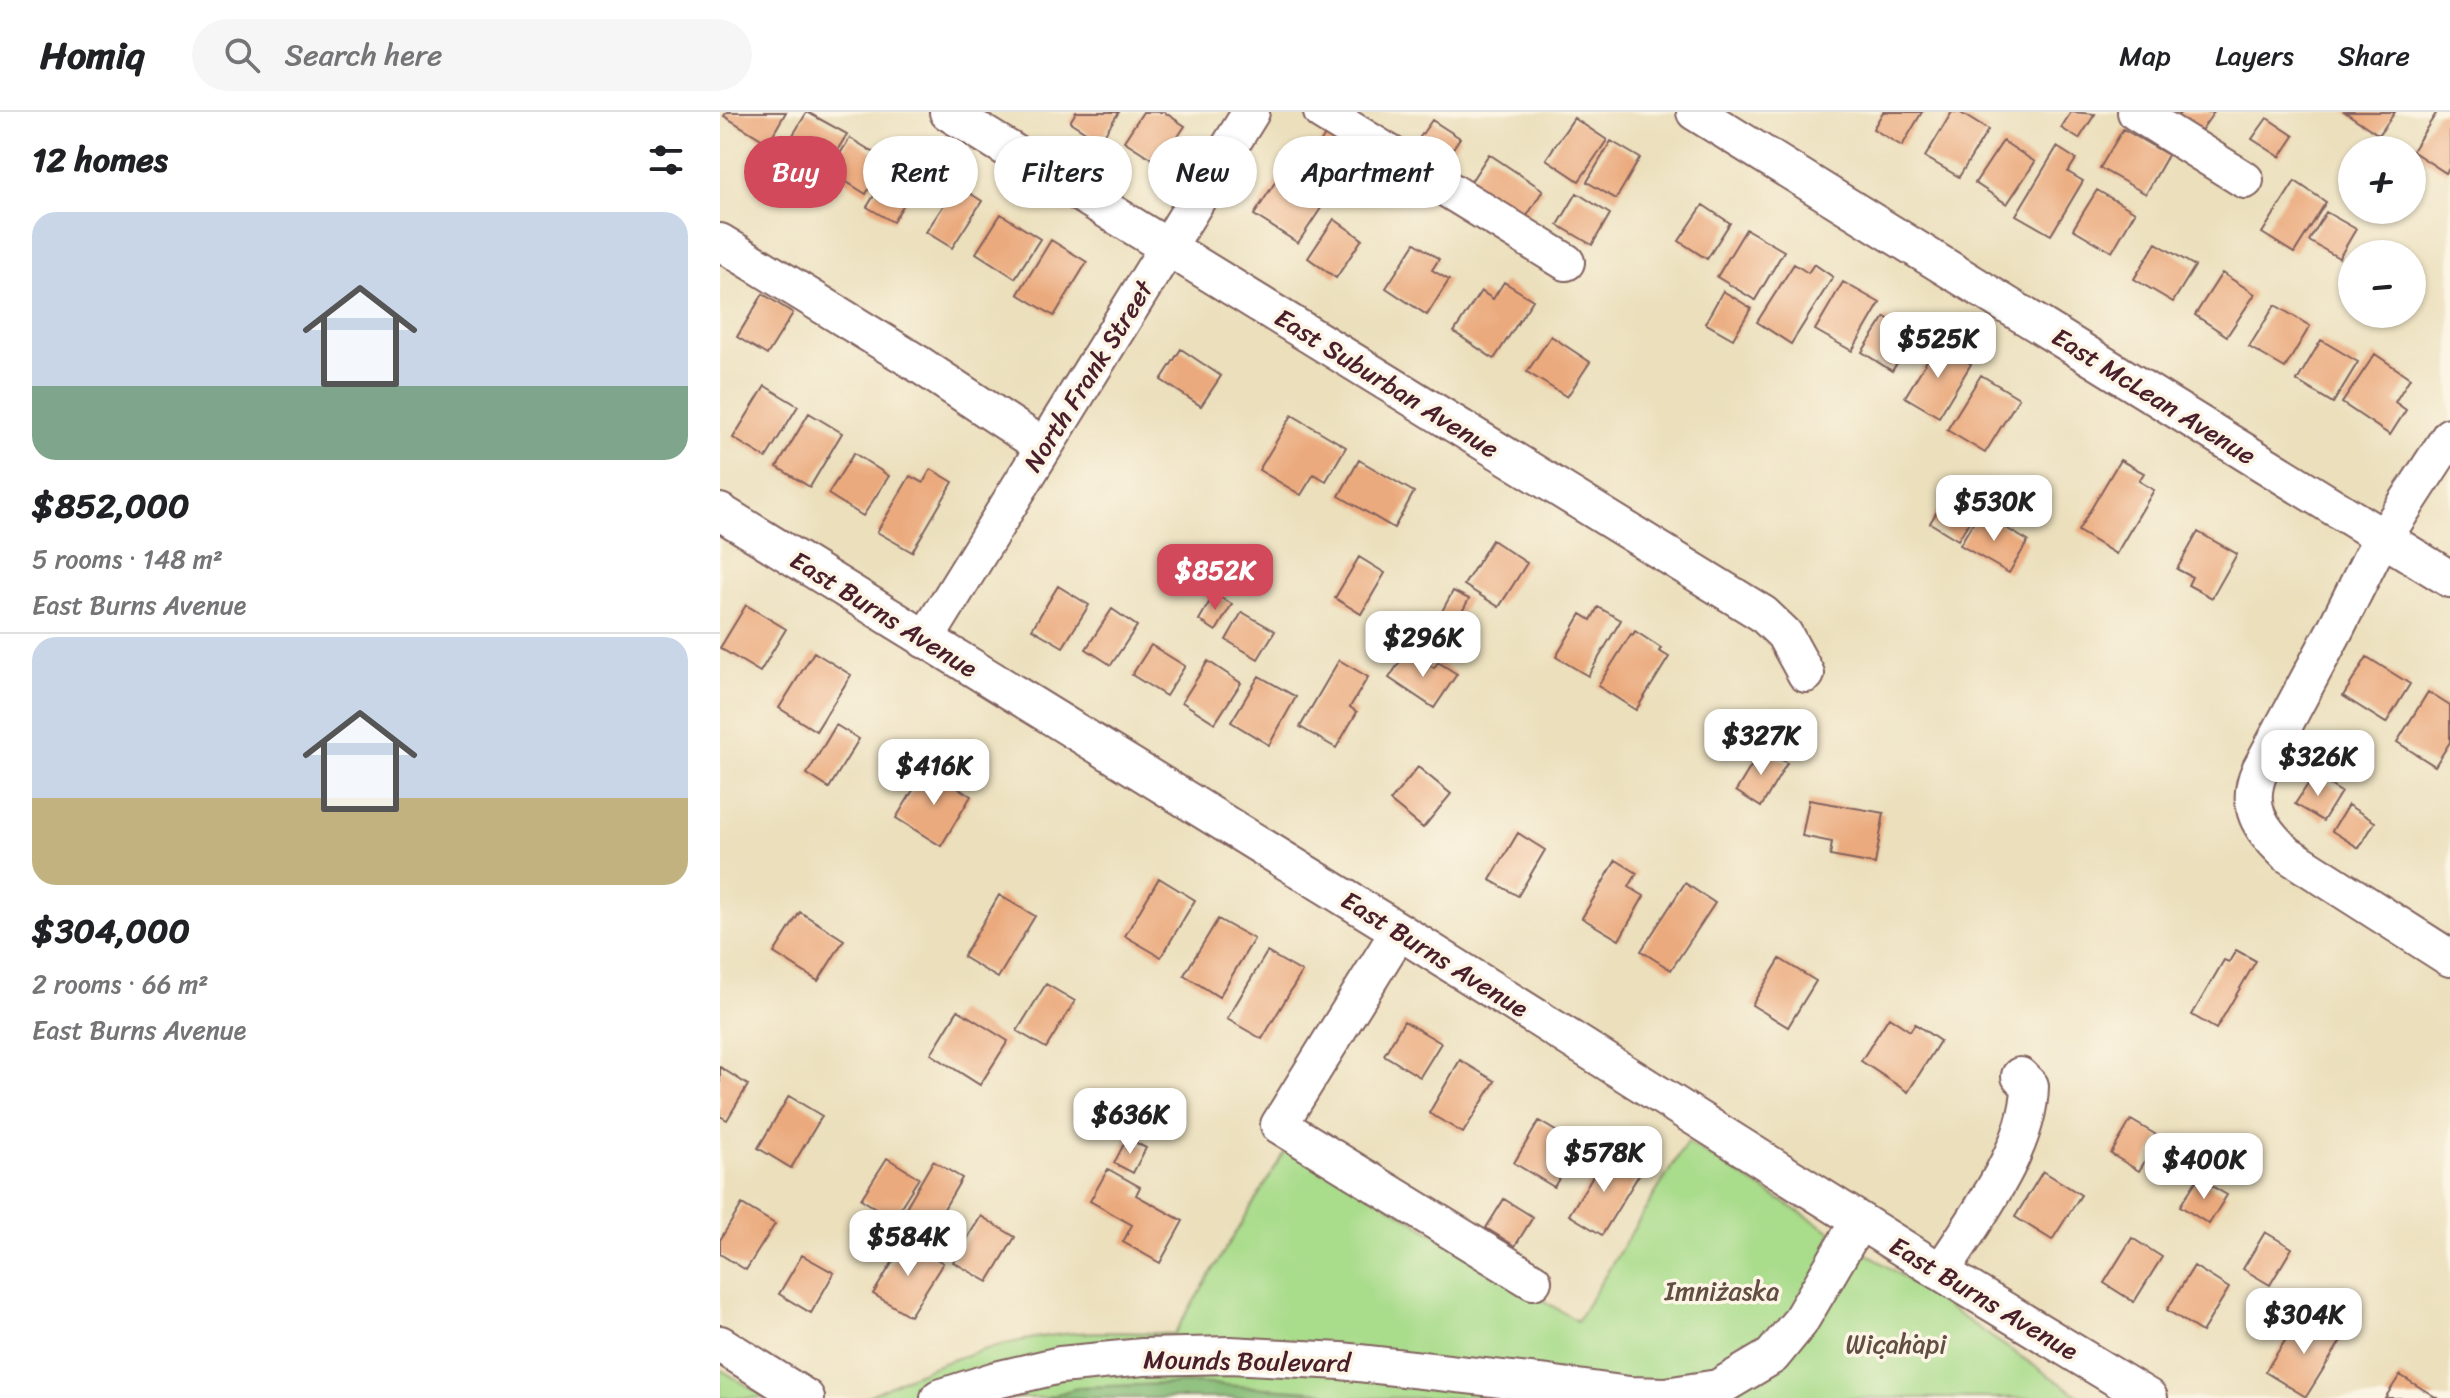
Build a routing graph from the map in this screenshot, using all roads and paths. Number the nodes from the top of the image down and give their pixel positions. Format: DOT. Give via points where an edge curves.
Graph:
graph roads {
  1 [pos="948,112"];
  2 [pos="1251,112"];
  3 [pos="1322,112"];
  4 [pos="1695,112"];
  5 [pos="2136,112"];
  6 [pos="2245,180"];
  7 [pos="720,242"];
  8 [pos="1168,247"];
  9 [pos="1566,262"];
  10 [pos="2450,436"];
  11 [pos="1044,447"];
  12 [pos="723,519"];
  13 [pos="2384,539"];
  14 [pos="2450,579"];
  15 [pos="925,640"];
  16 [pos="1806,674"];
  17 [pos="1399,931"];
  18 [pos="2450,958"];
  19 [pos="2020,1076"];
  20 [pos="1859,1221"];
  21 [pos="1941,1272"];
  22 [pos="1533,1281"];
  23 [pos="720,1344"];
  24 [pos="806,1398"];
  25 [pos="939,1398"];
  26 [pos="2149,1398"];
  1 -- 8 [label="street, East Suburban Avenue"];
  2 -- 8 [label="street, North Frank Street"];
  3 -- 9 [label="street"];
  4 -- 13 [label="street, East McLean Avenue"];
  5 -- 6 [label="street"];
  7 -- 11 [label="street"];
  8 -- 11 [label="street, North Frank Street"];
  8 -- 16 [label="street, East Suburban Avenue" via="1763,614 1784,634"];
  10 -- 13 [label="street"];
  11 -- 15 [label="street, North Frank Street"];
  12 -- 15 [label="street, East Burns Avenue"];
  13 -- 14 [label="street, East McLean Avenue"];
  13 -- 18 [label="street" via="2265,759 2253,800 2266,833 2287,854"];
  15 -- 17 [label="street, East Burns Avenue"];
  17 -- 20 [label="street, East Burns Avenue"];
  17 -- 22 [label="street" via="1279,1125"];
  19 -- 21 [label="street" via="2030,1086 2021,1131"];
  20 -- 21 [label="street, East Burns Avenue"];
  20 -- 25 [label="street, Mounds Boulevard" via="1799,1323 1772,1356 1718,1388 1629,1395 1341,1361 1230,1355 1060,1365"];
  21 -- 26 [label="street, East Burns Avenue"];
  23 -- 24 [label="street"];
}
